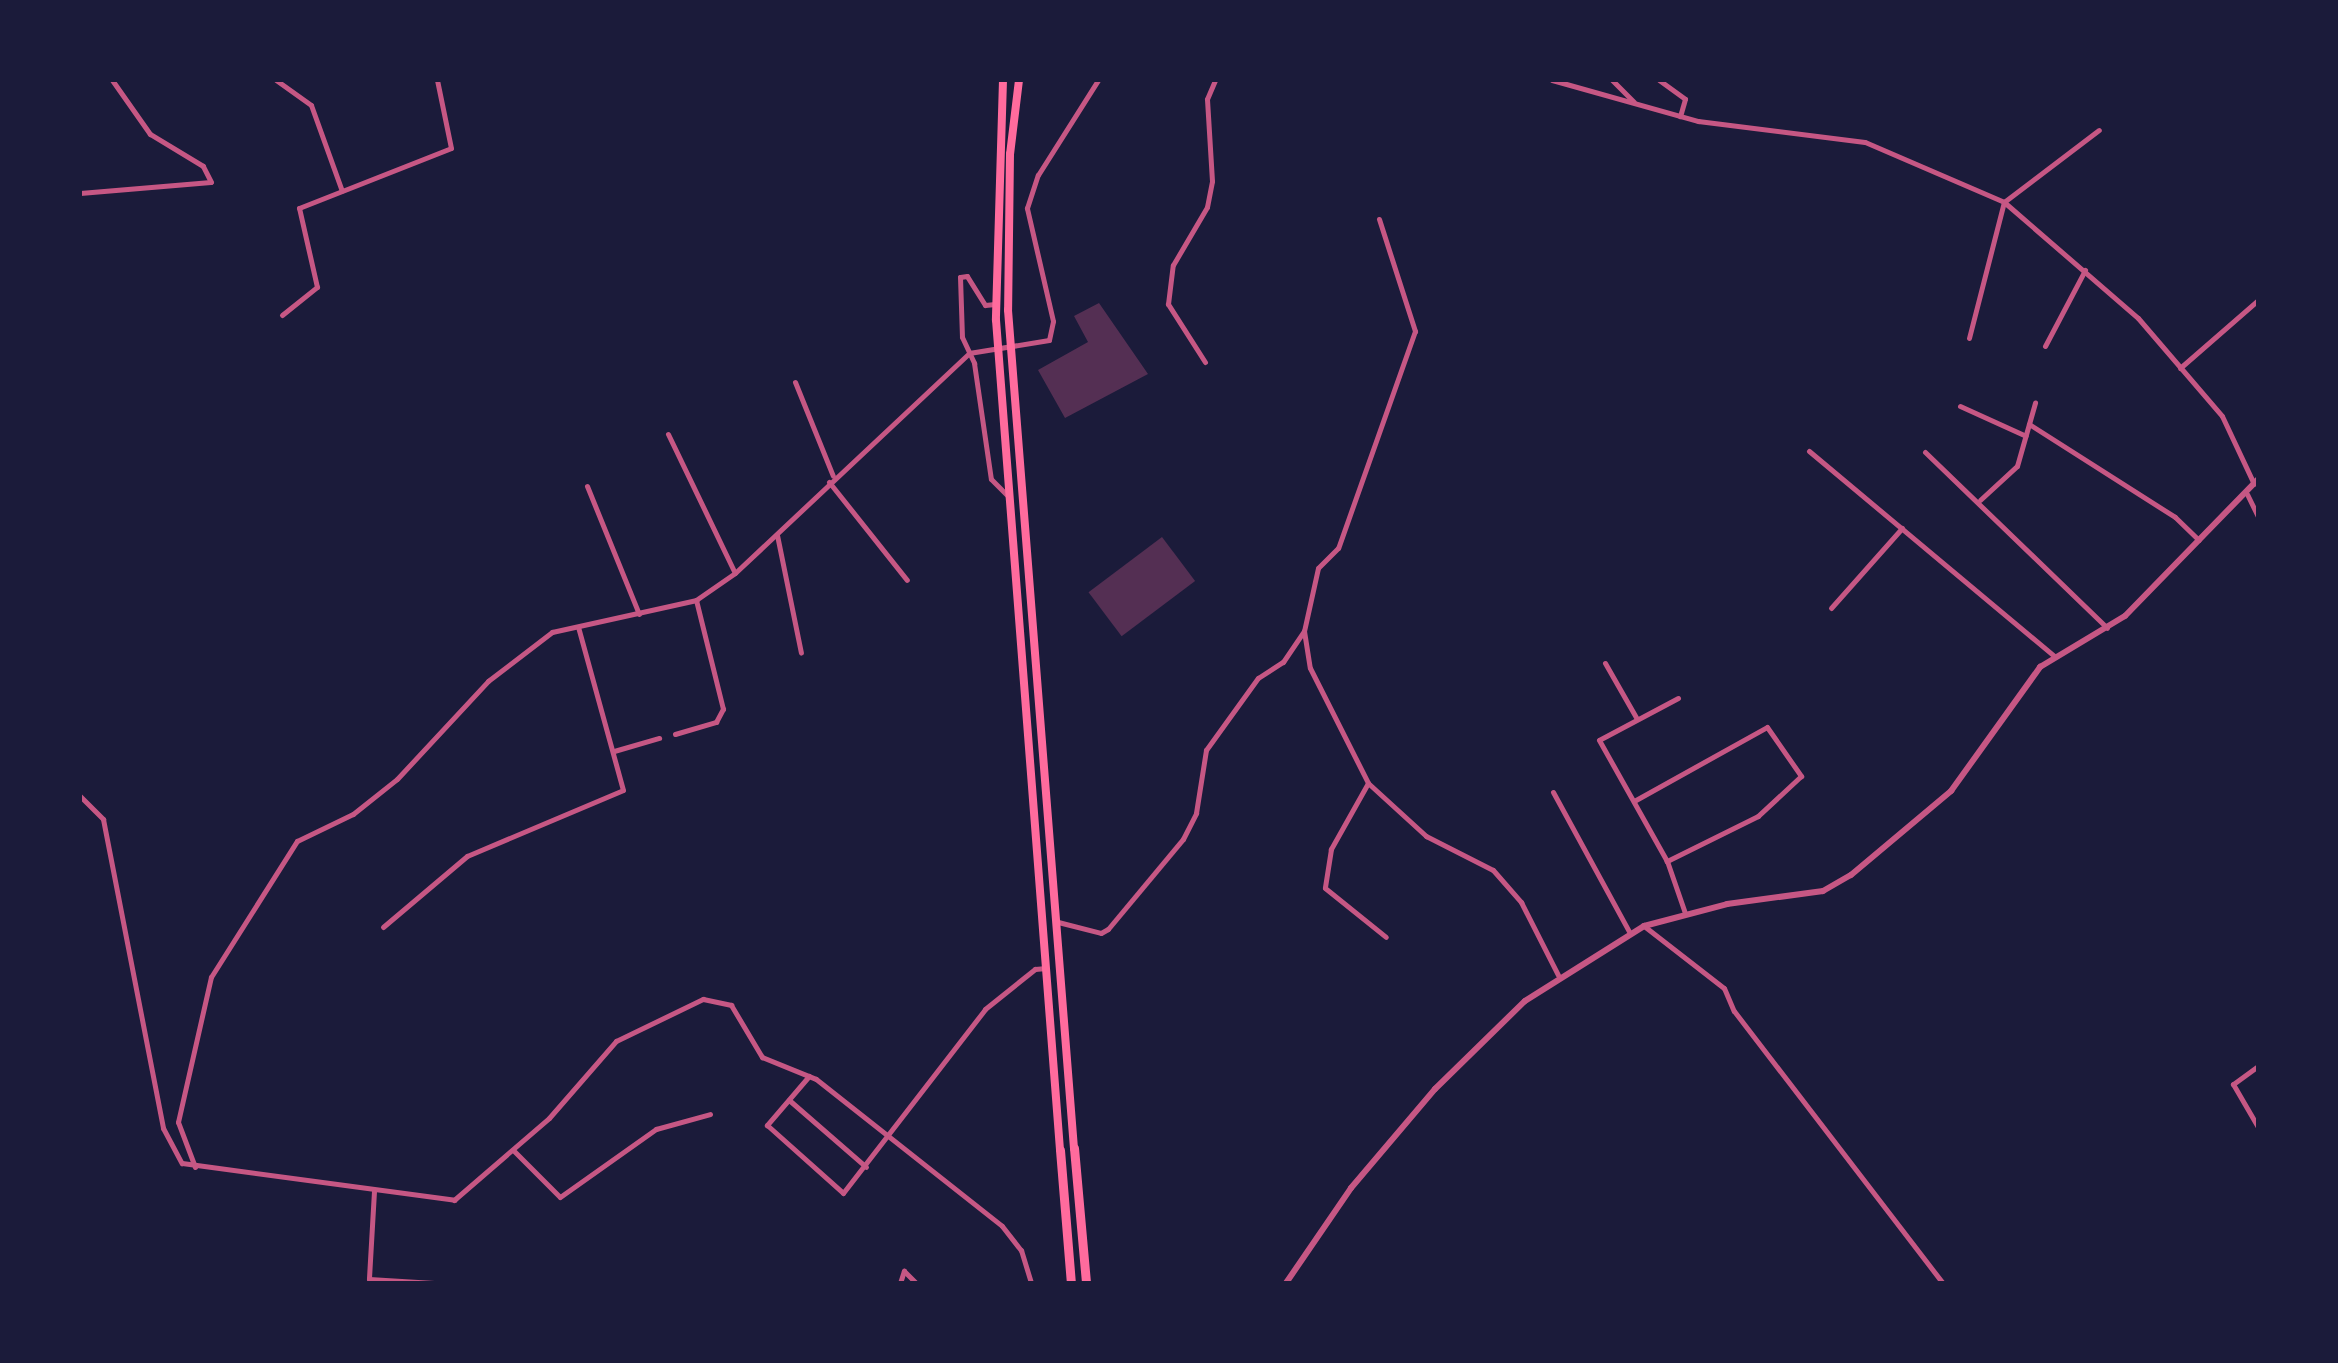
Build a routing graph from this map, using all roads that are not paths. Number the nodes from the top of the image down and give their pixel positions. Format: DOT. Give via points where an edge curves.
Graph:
graph roads {
  1 [pos="112,80"];
  2 [pos="276,80"];
  3 [pos="438,80"];
  4 [pos="1004,80"];
  5 [pos="1019,80"];
  6 [pos="1098,80"];
  7 [pos="1215,80"];
  8 [pos="1552,80"];
  9 [pos="1612,80"];
  10 [pos="1659,80"];
  11 [pos="1636,104"];
  12 [pos="1680,117"];
  13 [pos="2099,130"];
  14 [pos="342,191"];
  15 [pos="80,193"];
  16 [pos="2004,202"];
  17 [pos="1379,219"];
  18 [pos="2085,270"];
  19 [pos="2258,300"];
  20 [pos="995,304"];
  21 [pos="282,315"];
  22 [pos="1969,338"];
  23 [pos="2045,346"];
  24 [pos="969,353"];
  25 [pos="1205,362"];
  26 [pos="2180,368"];
  27 [pos="795,382"];
  28 [pos="2035,402"];
  29 [pos="1960,406"];
  30 [pos="2029,424"];
  31 [pos="668,434"];
  32 [pos="2026,436"];
  33 [pos="1810,451"];
  34 [pos="1925,452"];
  35 [pos="832,480"];
  36 [pos="2256,482"];
  37 [pos="586,486"];
  38 [pos="2247,494"];
  39 [pos="1009,497"];
  40 [pos="1980,500"];
  41 [pos="2258,518"];
  42 [pos="1902,528"];
  43 [pos="777,536"];
  44 [pos="2199,540"];
  45 [pos="735,573"];
  46 [pos="906,580"];
  47 [pos="696,600"];
  48 [pos="1831,608"];
  49 [pos="640,614"];
  50 [pos="578,626"];
  51 [pos="2108,628"];
  52 [pos="1304,631"];
  53 [pos="801,654"];
  54 [pos="2055,657"];
  55 [pos="1605,663"];
  56 [pos="1678,698"];
  57 [pos="1637,720"];
  58 [pos="675,734"];
  59 [pos="659,738"];
  60 [pos="613,751"];
  61 [pos="1368,783"];
  62 [pos="1553,792"];
  63 [pos="80,796"];
  64 [pos="1634,801"];
  65 [pos="1667,862"];
  66 [pos="1686,913"];
  67 [pos="1058,922"];
  68 [pos="1644,926"];
  69 [pos="384,927"];
  70 [pos="1630,933"];
  71 [pos="1386,937"];
  72 [pos="1046,968"];
  73 [pos="1558,975"];
  74 [pos="2258,1066"];
  75 [pos="808,1076"];
  76 [pos="788,1100"];
  77 [pos="710,1114"];
  78 [pos="2258,1126"];
  79 [pos="892,1137"];
  80 [pos="1074,1148"];
  81 [pos="513,1150"];
  82 [pos="1060,1150"];
  83 [pos="195,1167"];
  84 [pos="866,1167"];
  85 [pos="374,1192"];
  86 [pos="434,1283"];
  87 [pos="900,1283"];
  88 [pos="916,1283"];
  89 [pos="1031,1283"];
  90 [pos="1071,1283"];
  91 [pos="1086,1283"];
  92 [pos="1286,1283"];
  93 [pos="1943,1283"];
  1 -- 15 [label="street" via="150,134 203,166 211,182"];
  2 -- 14 [label="street" via="311,105"];
  3 -- 14 [label="street" via="448,151"];
  4 -- 20 [label="main road"];
  5 -- 67 [label="main road" via="1010,154 1008,310"];
  6 -- 24 [label="street" via="1038,175 1027,208 1054,328 1044,344"];
  7 -- 25 [label="street" via="1207,99 1212,181 1206,207 1173,264 1168,304"];
  8 -- 11 [label="street"];
  9 -- 11 [label="street"];
  10 -- 12 [label="street" via="1685,99"];
  11 -- 12 [label="street"];
  12 -- 16 [label="street" via="1865,142"];
  13 -- 16 [label="street"];
  14 -- 21 [label="street" via="299,208 317,287"];
  16 -- 18 [label="street"];
  16 -- 22 [label="street"];
  17 -- 52 [label="street" via="1415,331 1338,548 1318,568"];
  18 -- 23 [label="street"];
  18 -- 26 [label="street"];
  19 -- 26 [label="street"];
  20 -- 24 [label="street" via="985,305 967,276 960,278 962,338"];
  20 -- 39 [label="main road"];
  24 -- 35 [label="street"];
  24 -- 39 [label="street" via="991,479"];
  26 -- 36 [label="street" via="2222,416"];
  27 -- 35 [label="street"];
  28 -- 30 [label="street"];
  29 -- 32 [label="street"];
  30 -- 32 [label="street"];
  30 -- 44 [label="street" via="2175,517"];
  31 -- 45 [label="street"];
  32 -- 40 [label="street" via="2017,466"];
  33 -- 42 [label="street"];
  34 -- 40 [label="street"];
  35 -- 43 [label="street"];
  35 -- 46 [label="street"];
  36 -- 38 [label="street"];
  37 -- 49 [label="street"];
  38 -- 41 [label="street"];
  38 -- 44 [label="street"];
  39 -- 72 [label="main road"];
  40 -- 51 [label="street"];
  42 -- 48 [label="street"];
  42 -- 54 [label="street"];
  43 -- 45 [label="street"];
  43 -- 53 [label="street"];
  44 -- 51 [label="street"];
  45 -- 47 [label="street"];
  47 -- 49 [label="street"];
  47 -- 58 [label="street" via="723,708 716,722"];
  49 -- 50 [label="street"];
  50 -- 60 [label="street"];
  50 -- 83 [label="street" via="528,647 398,779 354,814 297,841 274,870 211,977 178,1122"];
  51 -- 54 [label="street"];
  52 -- 61 [label="street" via="1316,688"];
  52 -- 67 [label="street" via="1284,662 1258,678 1206,750 1196,813 1183,839 1108,929"];
  54 -- 66 [label="street" via="2040,667 1951,791 1852,875 1806,895"];
  55 -- 57 [label="street"];
  56 -- 57 [label="street"];
  57 -- 64 [label="street" via="1600,740"];
  59 -- 60 [label="street"];
  60 -- 69 [label="street" via="623,790 467,856"];
  61 -- 71 [label="street" via="1330,849 1324,888"];
  61 -- 73 [label="street" via="1426,836 1493,870 1521,902"];
  62 -- 70 [label="street"];
  63 -- 83 [label="street" via="103,819 166,1137 172,1156"];
  64 -- 65 [label="street"];
  64 -- 65 [label="street" via="1767,727 1802,776 1758,816"];
  65 -- 66 [label="street"];
  66 -- 68 [label="street"];
  67 -- 80 [label="main road"];
  68 -- 70 [label="street"];
  68 -- 93 [label="street" via="1724,988 1734,1011"];
  70 -- 73 [label="street"];
  72 -- 79 [label="street" via="1035,969 985,1009"];
  72 -- 82 [label="main road"];
  73 -- 92 [label="street" via="1435,1089 1350,1188"];
  74 -- 78 [label="street" via="2234,1084"];
  75 -- 76 [label="street"];
  75 -- 79 [label="street"];
  75 -- 81 [label="street" via="762,1056 730,1005 703,1000 616,1041"];
  76 -- 84 [label="street"];
  76 -- 84 [label="street" via="767,1125 843,1193"];
  77 -- 81 [label="street" via="656,1129 560,1197"];
  79 -- 84 [label="street"];
  79 -- 89 [label="street" via="1002,1226 1021,1250"];
  80 -- 91 [label="highway"];
  81 -- 85 [label="street" via="454,1200"];
  82 -- 90 [label="highway"];
  83 -- 85 [label="street"];
  85 -- 86 [label="street" via="369,1279"];
  87 -- 88 [label="street" via="904,1272"];
}
